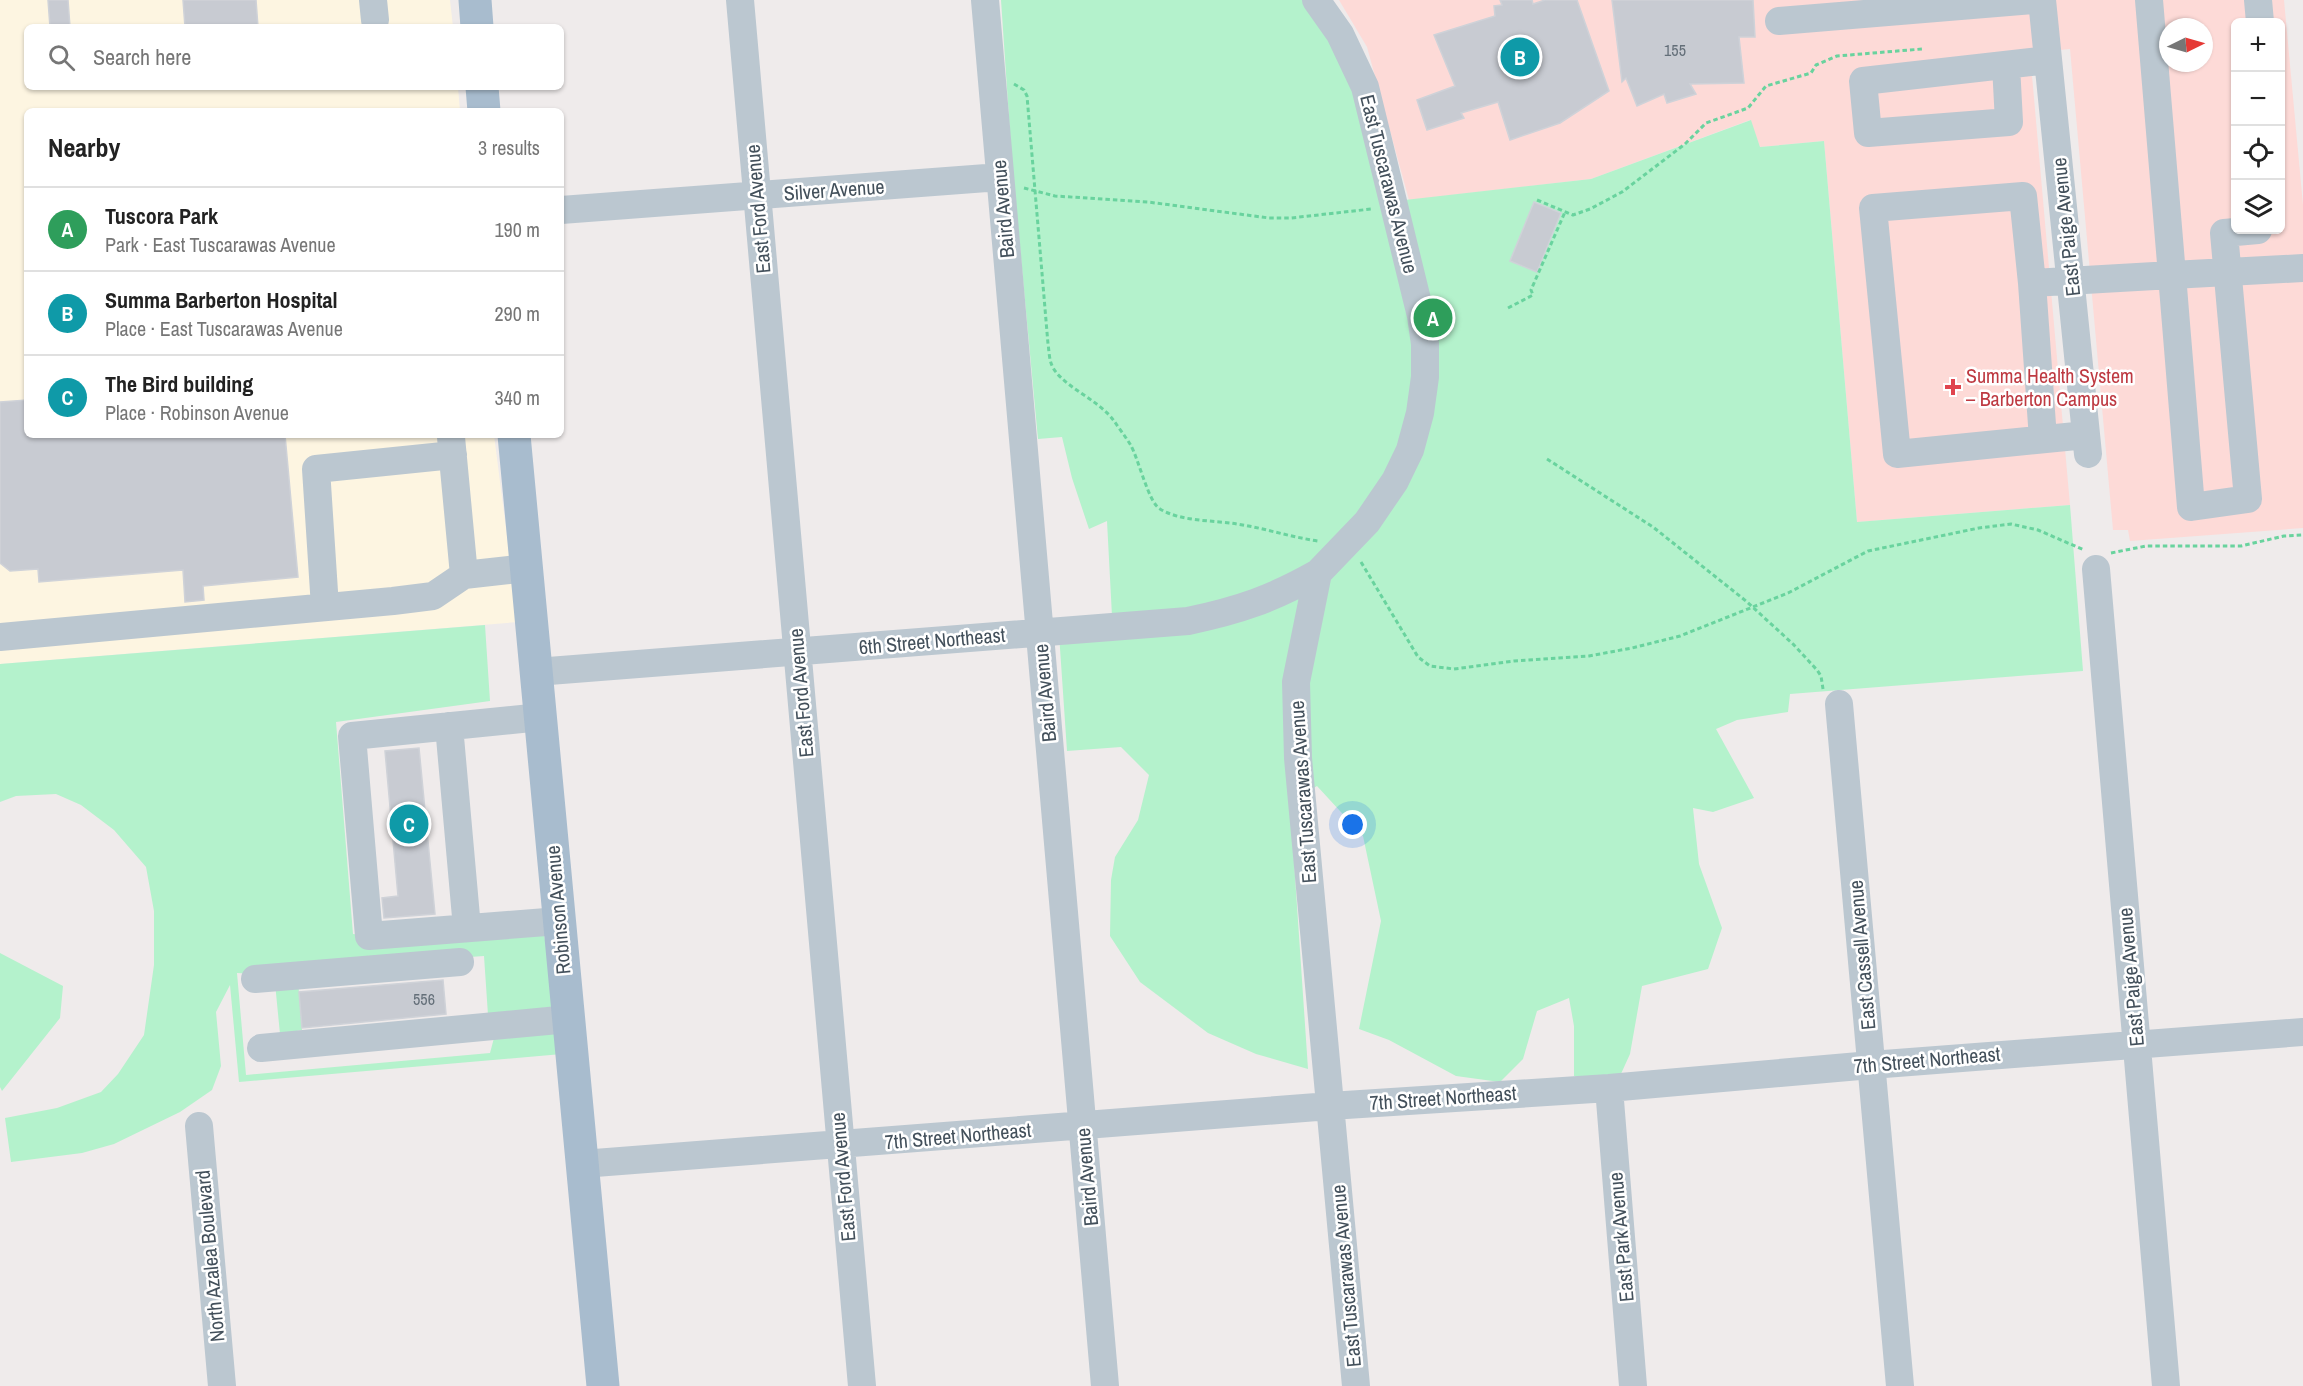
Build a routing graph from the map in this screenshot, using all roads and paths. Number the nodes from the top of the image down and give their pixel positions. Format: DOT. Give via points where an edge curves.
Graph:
graph roads {
  1 [pos="475,0"];
  2 [pos="740,0"];
  3 [pos="985,0"];
  4 [pos="1316,0"];
  5 [pos="2034,0"];
  6 [pos="2042,0"];
  7 [pos="2149,0"];
  8 [pos="2258,0"];
  9 [pos="2260,18"];
  10 [pos="1779,21"];
  11 [pos="477,24"];
  12 [pos="1923,49"];
  13 [pos="2048,60"];
  14 [pos="2006,65"];
  15 [pos="992,81"];
  16 [pos="482,90"];
  17 [pos="484,108"];
  18 [pos="1000,181"];
  19 [pos="1034,191"];
  20 [pos="1392,194"];
  21 [pos="757,195"];
  22 [pos="1537,200"];
  23 [pos="564,210"];
  24 [pos="1565,212"];
  25 [pos="2231,232"];
  26 [pos="2291,268"];
  27 [pos="2228,272"];
  28 [pos="2172,275"];
  29 [pos="2072,281"];
  30 [pos="2031,283"];
  31 [pos="1508,308"];
  32 [pos="514,438"];
  33 [pos="2043,439"];
  34 [pos="452,445"];
  35 [pos="1547,459"];
  36 [pos="2303,535"];
  37 [pos="1350,542"];
  38 [pos="2095,557"];
  39 [pos="527,568"];
  40 [pos="1318,573"];
  41 [pos="464,575"];
  42 [pos="326,607"];
  43 [pos="1752,607"];
  44 [pos="1039,632"];
  45 [pos="0,637"];
  46 [pos="797,652"];
  47 [pos="536,672"];
  48 [pos="1831,699"];
  49 [pos="541,717"];
  50 [pos="449,726"];
  51 [pos="559,921"];
  52 [pos="467,928"];
  53 [pos="460,962"];
  54 [pos="255,979"];
  55 [pos="569,1019"];
  56 [pos="2303,1032"];
  57 [pos="2136,1044"];
  58 [pos="261,1048"];
  59 [pos="1871,1065"];
  60 [pos="1609,1088"];
  61 [pos="1330,1106"];
  62 [pos="199,1126"];
  63 [pos="1082,1126"];
  64 [pos="841,1145"];
  65 [pos="582,1164"];
  66 [pos="222,1386"];
  67 [pos="603,1386"];
  68 [pos="862,1386"];
  69 [pos="1105,1386"];
  70 [pos="1356,1386"];
  71 [pos="1633,1386"];
  72 [pos="1900,1386"];
  73 [pos="2166,1386"];
  1 -- 11 [label="main road"];
  2 -- 21 [label="street, East Ford Avenue"];
  3 -- 15 [label="street, Baird Avenue"];
  4 -- 20 [label="street, East Tuscarawas Avenue" via="1340,34 1365,87"];
  5 -- 10 [label="street"];
  6 -- 13 [label="street, East Paige Avenue"];
  7 -- 28 [label="street"];
  8 -- 9 [label="street"];
  12 -- 24 [label="path" via="1837,56 1816,65 1811,74 1766,86 1748,108 1706,123 1622,192 1573,215"];
  13 -- 14 [label="street"];
  13 -- 29 [label="street, East Paige Avenue"];
  14 -- 14 [label="street" via="1863,81 1868,133 2009,122"];
  15 -- 18 [label="street, Baird Avenue"];
  15 -- 19 [label="path" via="1016,84 1027,96"];
  16 -- 17 [label="main road"];
  18 -- 19 [label="path"];
  18 -- 21 [label="street, Silver Avenue"];
  18 -- 44 [label="street, Baird Avenue"];
  19 -- 20 [label="path" via="1269,219 1370,210 1380,199"];
  19 -- 37 [label="path" via="1051,363 1064,382 1112,417 1130,444 1149,494 1159,508 1171,514 1295,537"];
  20 -- 37 [label="street, East Tuscarawas Avenue" via="1421,316 1425,377 1410,450 1395,481"];
  21 -- 23 [label="street, Silver Avenue"];
  21 -- 46 [label="street, East Ford Avenue"];
  22 -- 24 [label="path"];
  24 -- 31 [label="path" via="1531,290 1533,295"];
  25 -- 27 [label="street" via="2224,233"];
  26 -- 27 [label="street"];
  27 -- 28 [label="street"];
  27 -- 28 [label="street" via="2248,499 2191,507"];
  28 -- 29 [label="street"];
  29 -- 30 [label="street"];
  29 -- 33 [label="street, East Paige Avenue" via="2087,445"];
  30 -- 33 [label="street"];
  30 -- 33 [label="street" via="2023,196 1873,208 1897,453"];
  32 -- 39 [label="main road, Robinson Avenue"];
  34 -- 41 [label="street"];
  34 -- 42 [label="street" via="316,469"];
  35 -- 43 [label="path" via="1653,527"];
  36 -- 38 [label="path" via="2241,546 2146,546"];
  37 -- 40 [label="street, East Tuscarawas Avenue"];
  37 -- 43 [label="path" via="1418,657 1430,666 1454,669 1589,656 1680,636"];
  38 -- 43 [label="path" via="2038,530 2011,524 1979,528 1868,551 1788,593"];
  38 -- 57 [label="street, East Paige Avenue"];
  39 -- 41 [label="street"];
  39 -- 47 [label="main road, Robinson Avenue"];
  40 -- 44 [label="street, 6th Street Northeast" via="1268,599 1188,621"];
  40 -- 61 [label="street, East Tuscarawas Avenue" via="1296,682 1296,720"];
  41 -- 42 [label="street" via="433,596"];
  42 -- 45 [label="street"];
  43 -- 48 [label="path" via="1817,670"];
  44 -- 46 [label="street, 6th Street Northeast"];
  44 -- 63 [label="street, Baird Avenue"];
  46 -- 47 [label="street, 6th Street Northeast"];
  46 -- 64 [label="street, East Ford Avenue"];
  47 -- 49 [label="main road, Robinson Avenue"];
  48 -- 59 [label="street, East Cassell Avenue"];
  49 -- 50 [label="street"];
  49 -- 51 [label="main road, Robinson Avenue"];
  50 -- 52 [label="street"];
  50 -- 52 [label="street" via="352,736 369,936"];
  51 -- 52 [label="street"];
  51 -- 55 [label="main road, Robinson Avenue"];
  53 -- 54 [label="street"];
  55 -- 58 [label="street"];
  55 -- 65 [label="main road, Robinson Avenue"];
  56 -- 57 [label="street, 7th Street Northeast"];
  57 -- 59 [label="street, 7th Street Northeast"];
  57 -- 73 [label="street, East Paige Avenue"];
  59 -- 60 [label="street, 7th Street Northeast"];
  59 -- 72 [label="street, East Cassell Avenue"];
  60 -- 61 [label="street, 7th Street Northeast"];
  60 -- 71 [label="street, East Park Avenue"];
  61 -- 63 [label="street, 7th Street Northeast"];
  61 -- 70 [label="street, East Tuscarawas Avenue"];
  62 -- 66 [label="street, North Azalea Boulevard"];
  63 -- 64 [label="street, 7th Street Northeast"];
  63 -- 69 [label="street, Baird Avenue"];
  64 -- 65 [label="street, 7th Street Northeast"];
  64 -- 68 [label="street, East Ford Avenue"];
  65 -- 67 [label="main road, Robinson Avenue"];
}
